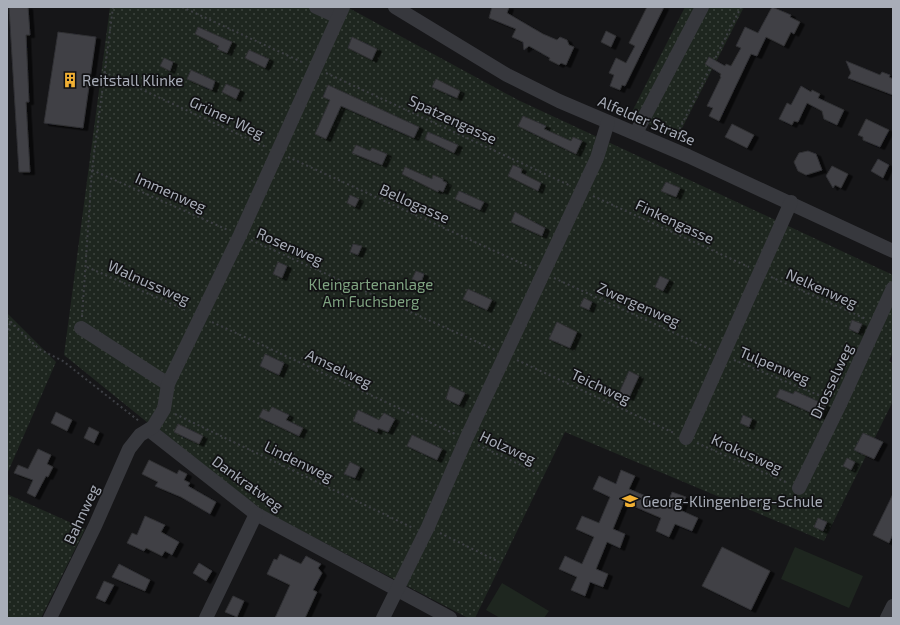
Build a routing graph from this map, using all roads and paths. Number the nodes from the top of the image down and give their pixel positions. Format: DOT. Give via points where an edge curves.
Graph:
graph roads {
  1 [pos="113,7"];
  2 [pos="182,7"];
  3 [pos="316,7"];
  4 [pos="395,7"];
  5 [pos="702,7"];
  6 [pos="741,7"];
  7 [pos="340,12"];
  8 [pos="315,68"];
  9 [pos="104,72"];
  10 [pos="608,122"];
  11 [pos="636,133"];
  12 [pos="670,147"];
  13 [pos="276,152"];
  14 [pos="92,170"];
  15 [pos="582,190"];
  16 [pos="791,202"];
  17 [pos="240,235"];
  18 [pos="893,251"];
  19 [pos="87,267"];
  20 [pos="760,272"];
  21 [pos="544,273"];
  22 [pos="893,288"];
  23 [pos="202,317"];
  24 [pos="7,318"];
  25 [pos="10,323"];
  26 [pos="876,324"];
  27 [pos="81,328"];
  28 [pos="7,335"];
  29 [pos="506,354"];
  30 [pos="724,355"];
  31 [pos="168,384"];
  32 [pos="840,404"];
  33 [pos="164,409"];
  34 [pos="149,430"];
  35 [pos="686,438"];
  36 [pos="466,439"];
  37 [pos="540,474"];
  38 [pos="799,488"];
  39 [pos="256,514"];
  40 [pos="426,530"];
  41 [pos="499,562"];
  42 [pos="396,590"];
  43 [pos="893,606"];
  44 [pos="50,618"];
  45 [pos="206,618"];
  46 [pos="383,618"];
  47 [pos="450,618"];
  48 [pos="887,618"];
  1 -- 9 [label="path"];
  2 -- 8 [label="path, Spatzengasse"];
  3 -- 7 [label="street"];
  4 -- 10 [label="street, Alfelder Straße" via="507,75"];
  5 -- 11 [label="street"];
  6 -- 12 [label="path"];
  7 -- 8 [label="street"];
  8 -- 13 [label="street"];
  8 -- 15 [label="path, Spatzengasse"];
  9 -- 13 [label="path, Grüner Weg"];
  9 -- 14 [label="path"];
  10 -- 11 [label="street, Alfelder Straße"];
  10 -- 15 [label="street" via="597,158"];
  11 -- 12 [label="street, Alfelder Straße"];
  12 -- 16 [label="street, Alfelder Straße"];
  13 -- 17 [label="street"];
  13 -- 21 [label="path, Bellogasse"];
  14 -- 17 [label="path, Immenweg"];
  14 -- 19 [label="path"];
  15 -- 20 [label="path, Finkengasse"];
  15 -- 21 [label="street"];
  16 -- 18 [label="street, Alfelder Straße"];
  16 -- 20 [label="street"];
  17 -- 23 [label="street"];
  17 -- 29 [label="path, Rosenweg"];
  19 -- 23 [label="path, Walnussweg"];
  19 -- 27 [label="path"];
  20 -- 26 [label="path, Nelkenweg"];
  20 -- 30 [label="street"];
  21 -- 29 [label="street"];
  21 -- 30 [label="path, Zwergenweg"];
  22 -- 26 [label="street, Drosselweg"];
  23 -- 31 [label="street"];
  23 -- 36 [label="path, Amselweg"];
  24 -- 25 [label="path"];
  25 -- 28 [label="path"];
  25 -- 34 [label="path" via="39,349 63,361"];
  26 -- 32 [label="street, Drosselweg"];
  27 -- 31 [label="street"];
  29 -- 35 [label="path, Teichweg"];
  29 -- 36 [label="street"];
  30 -- 32 [label="path, Tulpenweg"];
  30 -- 35 [label="street"];
  31 -- 33 [label="street"];
  32 -- 38 [label="street, Drosselweg"];
  33 -- 34 [label="street, Bahnweg"];
  33 -- 40 [label="path, Lindenweg"];
  34 -- 39 [label="street, Dankratweg"];
  34 -- 44 [label="street, Bahnweg" via="129,449"];
  35 -- 38 [label="path, Krokusweg"];
  36 -- 37 [label="path, Holzweg"];
  36 -- 40 [label="street"];
  39 -- 42 [label="street, Dankratweg"];
  39 -- 45 [label="street"];
  40 -- 41 [label="path, Lindenweg"];
  40 -- 42 [label="street"];
  42 -- 46 [label="street"];
  42 -- 47 [label="street, Dankratweg"];
  43 -- 48 [label="street"];
}
